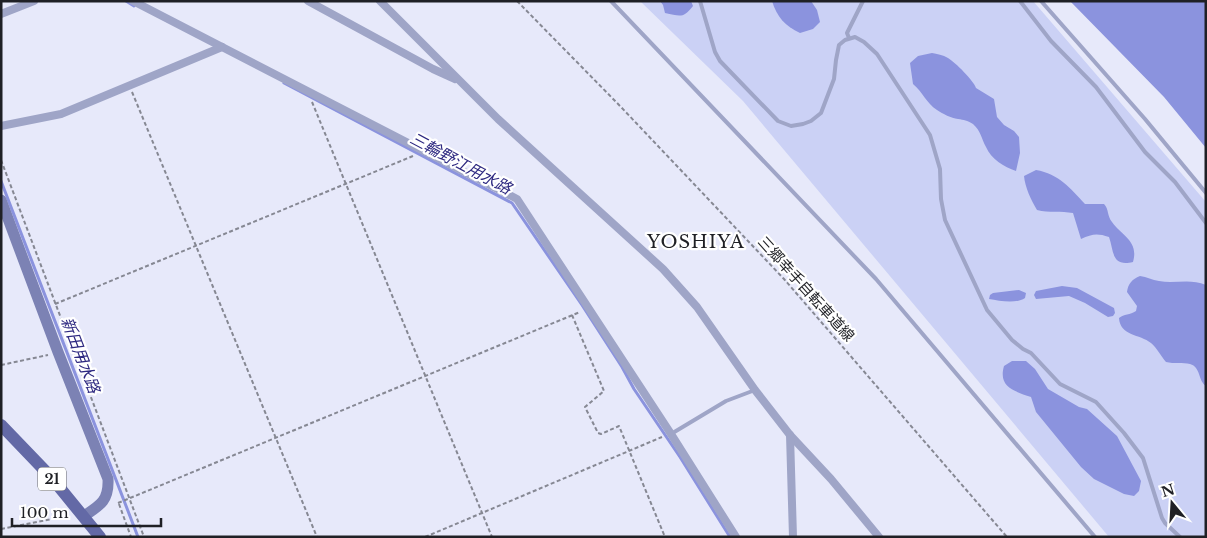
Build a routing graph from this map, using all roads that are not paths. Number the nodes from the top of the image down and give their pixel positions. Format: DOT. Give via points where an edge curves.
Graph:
graph roads {
  1 [pos="34,1"];
  2 [pos="133,1"];
  3 [pos="308,1"];
  4 [pos="380,1"];
  5 [pos="610,1"];
  6 [pos="700,1"];
  7 [pos="862,1"];
  8 [pos="1020,1"];
  9 [pos="1041,1"];
  10 [pos="1,14"];
  11 [pos="849,38"];
  12 [pos="222,48"];
  13 [pos="459,81"];
  14 [pos="1,126"];
  15 [pos="1206,193"];
  16 [pos="1,200"];
  17 [pos="1206,223"];
  18 [pos="755,390"];
  19 [pos="1,425"];
  20 [pos="671,434"];
  21 [pos="790,435"];
  22 [pos="81,513"];
  23 [pos="100,537"];
  24 [pos="736,537"];
  25 [pos="793,537"];
  26 [pos="879,537"];
  27 [pos="1094,537"];
  28 [pos="1180,537"];
  1 -- 10 [label="street"];
  2 -- 12 [label="street"];
  3 -- 13 [label="street"];
  4 -- 13 [label="street"];
  5 -- 27 [label="lane" via="876,279"];
  6 -- 11 [label="lane" via="720,61 778,121 791,126 811,121 821,113 834,79 840,45"];
  7 -- 11 [label="lane" via="847,33"];
  8 -- 17 [label="lane" via="1051,41 1096,87 1145,152 1175,182"];
  9 -- 15 [label="lane"];
  11 -- 28 [label="lane" via="855,37 864,42 877,54 930,135 940,169 944,220 987,310 1012,340 1031,352 1060,384 1096,402 1124,433 1143,458 1165,524"];
  12 -- 14 [label="street" via="61,114"];
  12 -- 20 [label="street" via="516,199"];
  13 -- 18 [label="street" via="663,269 697,307"];
  16 -- 22 [label="street" via="108,479 107,494 102,503"];
  18 -- 20 [label="lane" via="726,401"];
  18 -- 21 [label="street"];
  19 -- 22 [label="main road, 21"];
  20 -- 24 [label="street"];
  21 -- 25 [label="street"];
  21 -- 26 [label="street"];
  22 -- 23 [label="main road, 21"];
}
